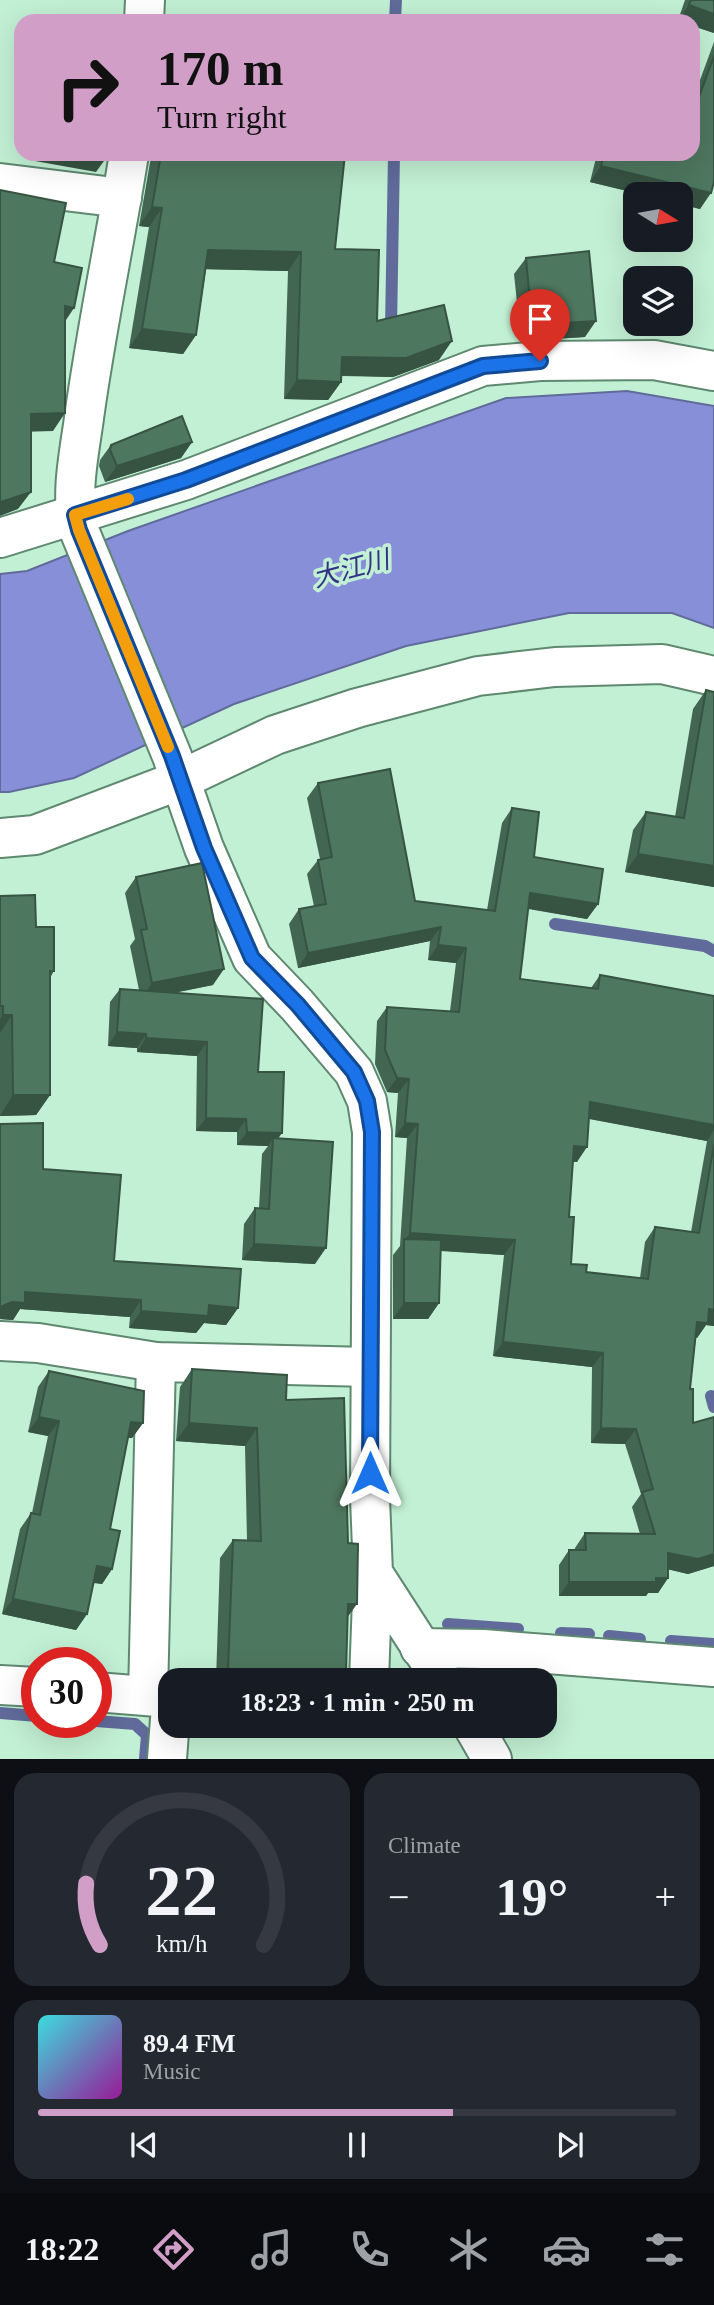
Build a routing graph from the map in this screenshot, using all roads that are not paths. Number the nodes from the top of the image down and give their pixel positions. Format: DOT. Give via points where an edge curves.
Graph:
graph roads {
  1 [pos="128,161"];
  2 [pos="0,183"];
  3 [pos="122,198"];
  4 [pos="714,371"];
  5 [pos="77,523"];
  6 [pos="0,538"];
  7 [pos="714,676"];
  8 [pos="176,768"];
  9 [pos="0,838"];
  10 [pos="0,1341"];
  11 [pos="156,1362"];
  12 [pos="370,1367"];
  13 [pos="373,1573"];
  14 [pos="420,1648"];
  15 [pos="714,1667"];
  16 [pos="162,1668"];
  17 [pos="369,1668"];
  18 [pos="434,1668"];
  19 [pos="0,1685"];
  20 [pos="21,1686"];
  21 [pos="112,1695"];
  22 [pos="158,1703"];
  23 [pos="165,1738"];
  24 [pos="480,1738"];
  25 [pos="167,1759"];
  26 [pos="492,1759"];
  1 -- 3 [label="street"];
  2 -- 3 [label="street"];
  3 -- 5 [label="street" via="94,340 77,468"];
  4 -- 5 [label="street" via="654,360 483,366"];
  5 -- 6 [label="street"];
  5 -- 8 [label="street"];
  7 -- 8 [label="street" via="662,664 555,667 478,676 357,708"];
  8 -- 9 [label="street" via="35,835"];
  8 -- 12 [label="street" via="204,848 252,958 354,1072 367,1101 372,1132"];
  10 -- 11 [label="street"];
  11 -- 12 [label="street"];
  11 -- 16 [label="street"];
  12 -- 13 [label="street"];
  13 -- 14 [label="street"];
  13 -- 17 [label="street"];
  14 -- 15 [label="street"];
  14 -- 18 [label="street"];
  19 -- 20 [label="street"];
  21 -- 22 [label="street"];
  23 -- 25 [label="street"];
  24 -- 26 [label="street"];
}
